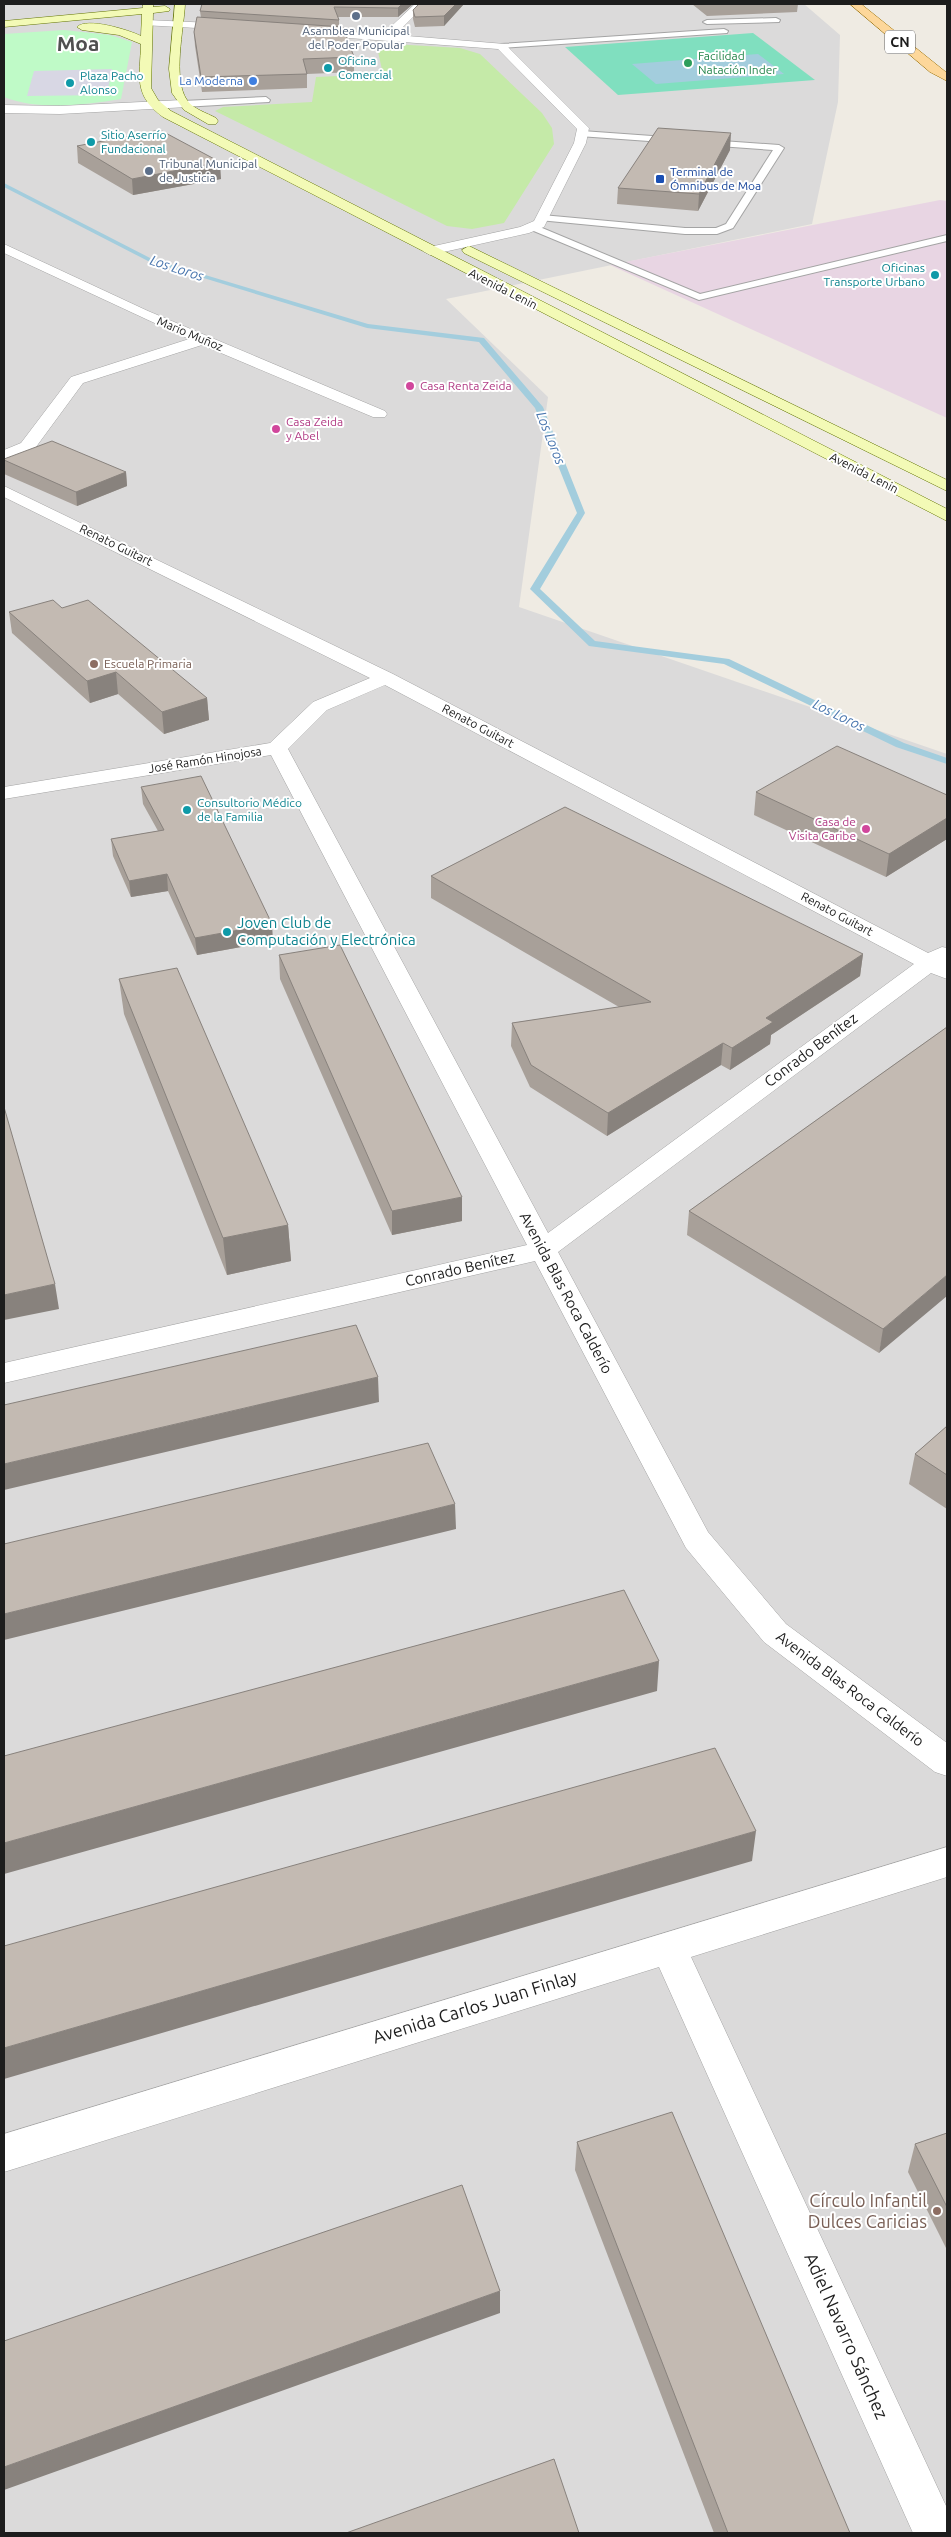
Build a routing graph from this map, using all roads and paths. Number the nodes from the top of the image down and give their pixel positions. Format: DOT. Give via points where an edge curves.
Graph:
graph roads {
  1 [pos="421,4"];
  2 [pos="855,4"];
  3 [pos="147,14"];
  4 [pos="179,14"];
  5 [pos="776,20"];
  6 [pos="694,23"];
  7 [pos="4,24"];
  8 [pos="46,26"];
  9 [pos="396,27"];
  10 [pos="639,27"];
  11 [pos="247,28"];
  12 [pos="4,31"];
  13 [pos="724,31"];
  14 [pos="296,32"];
  15 [pos="385,38"];
  16 [pos="145,42"];
  17 [pos="569,42"];
  18 [pos="457,43"];
  19 [pos="500,46"];
  20 [pos="947,78"];
  21 [pos="266,100"];
  22 [pos="183,104"];
  23 [pos="153,105"];
  24 [pos="4,109"];
  25 [pos="228,129"];
  26 [pos="582,134"];
  27 [pos="542,218"];
  28 [pos="532,227"];
  29 [pos="439,235"];
  30 [pos="947,238"];
  31 [pos="457,244"];
  32 [pos="4,248"];
  33 [pos="430,251"];
  34 [pos="202,340"];
  35 [pos="379,414"];
  36 [pos="4,455"];
  37 [pos="947,486"];
  38 [pos="4,491"];
  39 [pos="947,516"];
  40 [pos="386,678"];
  41 [pos="277,748"];
  42 [pos="4,793"];
  43 [pos="941,962"];
  44 [pos="543,1250"];
  45 [pos="4,1373"];
  46 [pos="947,1762"];
  47 [pos="947,1862"];
  48 [pos="669,1948"];
  49 [pos="4,2153"];
  50 [pos="936,2533"];
  1 -- 9 [label="street"];
  2 -- 20 [label="main road, CN"];
  3 -- 4 [label="street"];
  3 -- 7 [label="main road"];
  3 -- 8 [label="main road"];
  3 -- 16 [label="main road"];
  4 -- 11 [label="street"];
  4 -- 22 [label="main road" via="174,77"];
  5 -- 6 [label="lane"];
  8 -- 12 [label="main road"];
  8 -- 16 [label="main road" via="112,30"];
  9 -- 15 [label="street"];
  9 -- 18 [label="street"];
  10 -- 17 [label="lane"];
  13 -- 17 [label="lane"];
  14 -- 15 [label="street"];
  15 -- 18 [label="street"];
  16 -- 23 [label="main road" via="145,88"];
  17 -- 19 [label="lane"];
  18 -- 19 [label="street"];
  19 -- 26 [label="street" via="583,128"];
  21 -- 22 [label="lane"];
  22 -- 23 [label="street"];
  22 -- 25 [label="main road"];
  23 -- 24 [label="street" via="60,110"];
  23 -- 33 [label="main road, Avenida Lenin"];
  26 -- 27 [label="street"];
  26 -- 27 [label="lane" via="779,148 730,226 717,231"];
  27 -- 28 [label="street"];
  28 -- 30 [label="lane" via="699,297"];
  28 -- 31 [label="street"];
  29 -- 31 [label="main road, Avenida Lenin"];
  31 -- 33 [label="street"];
  31 -- 37 [label="main road, Avenida Lenin"];
  32 -- 34 [label="street, Mario Muñoz" via="73,283"];
  33 -- 39 [label="main road, Avenida Lenin"];
  34 -- 35 [label="street, Mario Muñoz"];
  34 -- 36 [label="street" via="77,380 27,447"];
  38 -- 40 [label="street, Renato Guitart"];
  40 -- 41 [label="street, José Ramón Hinojosa" via="320,706"];
  40 -- 43 [label="street, Renato Guitart"];
  41 -- 42 [label="street, José Ramón Hinojosa"];
  41 -- 44 [label="street, Avenida Blas Roca Calderío"];
  43 -- 44 [label="street, Conrado Benítez"];
  44 -- 45 [label="street, Conrado Benítez"];
  44 -- 46 [label="street, Avenida Blas Roca Calderío" via="697,1540 775,1633"];
  47 -- 48 [label="street, Avenida Carlos Juan Finlay"];
  48 -- 49 [label="street, Avenida Carlos Juan Finlay"];
  48 -- 50 [label="street, Adiel Navarro Sánchez"];
}
